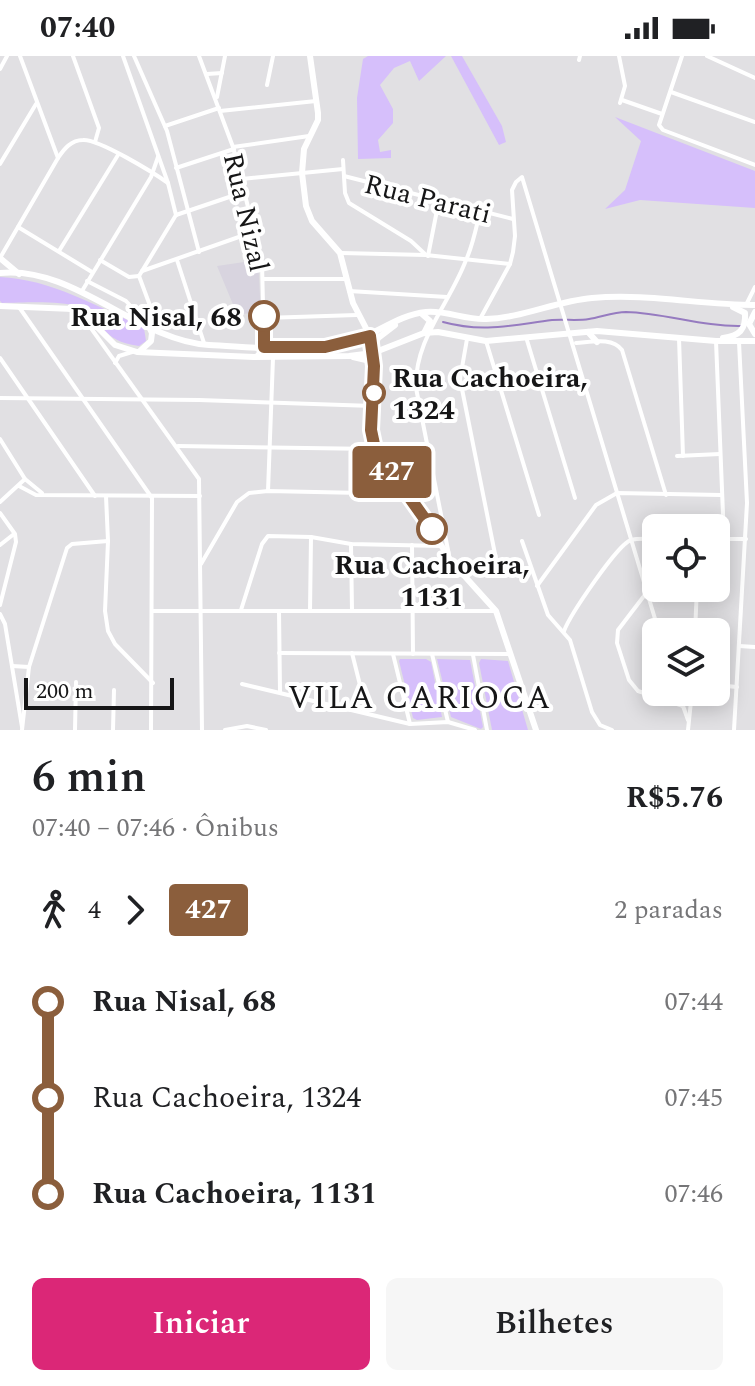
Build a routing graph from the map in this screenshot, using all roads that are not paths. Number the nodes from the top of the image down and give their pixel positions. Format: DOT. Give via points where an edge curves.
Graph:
graph roads {
  1 [pos="7,56"];
  2 [pos="73,56"];
  3 [pos="123,56"];
  4 [pos="134,56"];
  5 [pos="199,56"];
  6 [pos="225,56"];
  7 [pos="273,56"];
  8 [pos="310,56"];
  9 [pos="619,56"];
  10 [pos="682,56"];
  11 [pos="707,56"];
  12 [pos="19,58"];
  13 [pos="0,69"];
  14 [pos="222,73"];
  15 [pos="207,74"];
  16 [pos="755,78"];
  17 [pos="267,85"];
  18 [pos="670,92"];
  19 [pos="216,99"];
  20 [pos="316,101"];
  21 [pos="37,103"];
  22 [pos="220,110"];
  23 [pos="662,114"];
  24 [pos="755,122"];
  25 [pos="165,126"];
  26 [pos="309,136"];
  27 [pos="95,142"];
  28 [pos="233,148"];
  29 [pos="118,155"];
  30 [pos="158,156"];
  31 [pos="58,158"];
  32 [pos="343,160"];
  33 [pos="0,164"];
  34 [pos="754,165"];
  35 [pos="176,168"];
  36 [pos="343,169"];
  37 [pos="153,172"];
  38 [pos="302,173"];
  39 [pos="344,176"];
  40 [pos="242,179"];
  41 [pos="168,183"];
  42 [pos="244,192"];
  43 [pos="439,200"];
  44 [pos="187,212"];
  45 [pos="480,212"];
  46 [pos="176,215"];
  47 [pos="513,219"];
  48 [pos="18,227"];
  49 [pos="254,232"];
  50 [pos="59,251"];
  51 [pos="199,252"];
  52 [pos="340,253"];
  53 [pos="427,256"];
  54 [pos="0,258"];
  55 [pos="100,260"];
  56 [pos="176,260"];
  57 [pos="466,261"];
  58 [pos="510,264"];
  59 [pos="92,272"];
  60 [pos="0,273"];
  61 [pos="141,273"];
  62 [pos="19,274"];
  63 [pos="263,279"];
  64 [pos="346,279"];
  65 [pos="87,281"];
  66 [pos="755,287"];
  67 [pos="349,291"];
  68 [pos="81,293"];
  69 [pos="447,297"];
  70 [pos="560,304"];
  71 [pos="724,304"];
  72 [pos="746,305"];
  73 [pos="755,305"];
  74 [pos="2,306"];
  75 [pos="19,307"];
  76 [pos="33,307"];
  77 [pos="80,312"];
  78 [pos="440,312"];
  79 [pos="755,312"];
  80 [pos="417,313"];
  81 [pos="357,315"];
  82 [pos="407,316"];
  83 [pos="264,318"];
  84 [pos="480,319"];
  85 [pos="29,320"];
  86 [pos="154,326"];
  87 [pos="429,328"];
  88 [pos="568,329"];
  89 [pos="200,331"];
  90 [pos="585,332"];
  91 [pos="755,334"];
  92 [pos="370,336"];
  93 [pos="526,337"];
  94 [pos="679,338"];
  95 [pos="467,339"];
  96 [pos="180,340"];
  97 [pos="713,340"];
  98 [pos="486,341"];
  99 [pos="755,341"];
  100 [pos="597,342"];
  101 [pos="739,342"];
  102 [pos="576,343"];
  103 [pos="205,345"];
  104 [pos="264,347"];
  105 [pos="134,352"];
  106 [pos="373,353"];
  107 [pos="575,354"];
  108 [pos="349,356"];
  109 [pos="254,357"];
  110 [pos="0,358"];
  111 [pos="273,358"];
  112 [pos="115,363"];
  113 [pos="374,366"];
  114 [pos="0,398"];
  115 [pos="27,398"];
  116 [pos="84,398"];
  117 [pos="143,400"];
  118 [pos="272,403"];
  119 [pos="374,406"];
  120 [pos="0,439"];
  121 [pos="177,446"];
  122 [pos="271,447"];
  123 [pos="375,449"];
  124 [pos="720,454"];
  125 [pos="677,456"];
  126 [pos="683,456"];
  127 [pos="25,479"];
  128 [pos="19,486"];
  129 [pos="268,491"];
  130 [pos="617,493"];
  131 [pos="45,494"];
  132 [pos="409,494"];
  133 [pos="151,495"];
  134 [pos="666,495"];
  135 [pos="721,495"];
  136 [pos="95,496"];
  137 [pos="106,496"];
  138 [pos="200,496"];
  139 [pos="575,498"];
  140 [pos="0,502"];
  141 [pos="0,513"];
  142 [pos="722,514"];
  143 [pos="539,515"];
  144 [pos="442,518"];
  145 [pos="428,522"];
  146 [pos="15,534"];
  147 [pos="311,537"];
  148 [pos="730,539"];
  149 [pos="746,539"];
  150 [pos="631,540"];
  151 [pos="642,540"];
  152 [pos="108,541"];
  153 [pos="522,541"];
  154 [pos="351,544"];
  155 [pos="0,545"];
  156 [pos="412,545"];
  157 [pos="442,546"];
  158 [pos="451,561"];
  159 [pos="200,566"];
  160 [pos="459,572"];
  161 [pos="642,574"];
  162 [pos="537,586"];
  163 [pos="642,599"];
  164 [pos="0,605"];
  165 [pos="200,610"];
  166 [pos="241,610"];
  167 [pos="153,611"];
  168 [pos="279,611"];
  169 [pos="310,611"];
  170 [pos="352,611"];
  171 [pos="412,611"];
  172 [pos="496,611"];
  173 [pos="0,614"];
  174 [pos="564,631"];
  175 [pos="739,646"];
  176 [pos="755,647"];
  177 [pos="279,653"];
  178 [pos="352,653"];
  179 [pos="393,654"];
  180 [pos="413,654"];
  181 [pos="432,654"];
  182 [pos="512,654"];
  183 [pos="473,655"];
  184 [pos="12,666"];
  185 [pos="29,667"];
  186 [pos="76,682"];
  187 [pos="153,683"];
  188 [pos="242,684"];
  189 [pos="730,686"];
  190 [pos="737,687"];
  191 [pos="114,690"];
  192 [pos="280,692"];
  193 [pos="684,706"];
  194 [pos="689,706"];
  195 [pos="367,713"];
  196 [pos="687,713"];
  197 [pos="448,722"];
  198 [pos="410,724"];
  199 [pos="22,730"];
  200 [pos="75,730"];
  201 [pos="113,730"];
  202 [pos="151,730"];
  203 [pos="202,730"];
  204 [pos="225,730"];
  205 [pos="266,730"];
  206 [pos="475,730"];
  207 [pos="487,730"];
  208 [pos="536,730"];
  209 [pos="612,730"];
  210 [pos="688,730"];
  211 [pos="734,730"];
  1 -- 13 [label="street"];
  2 -- 27 [label="street" via="97,123"];
  3 -- 30 [label="street"];
  4 -- 25 [label="street"];
  5 -- 15 [label="street, Rua Nizal"];
  6 -- 14 [label="street"];
  7 -- 17 [label="street"];
  8 -- 20 [label="main road"];
  9 -- 23 [label="street" via="625,86 621,102"];
  10 -- 18 [label="street"];
  11 -- 16 [label="street"];
  12 -- 21 [label="street"];
  14 -- 15 [label="street"];
  14 -- 19 [label="street"];
  15 -- 19 [label="street, Rua Nizal"];
  18 -- 23 [label="street"];
  18 -- 24 [label="street"];
  19 -- 22 [label="street, Rua Nizal"];
  20 -- 22 [label="street"];
  20 -- 26 [label="main road" via="318,120"];
  21 -- 31 [label="street"];
  21 -- 33 [label="street"];
  22 -- 25 [label="street"];
  22 -- 28 [label="street, Rua Nizal"];
  23 -- 34 [label="street" via="661,128"];
  25 -- 35 [label="street"];
  26 -- 28 [label="street"];
  26 -- 38 [label="main road"];
  27 -- 29 [label="street"];
  27 -- 31 [label="street" via="78,140"];
  28 -- 35 [label="street"];
  28 -- 40 [label="street, Rua Nizal"];
  29 -- 37 [label="street"];
  29 -- 50 [label="street"];
  30 -- 37 [label="street"];
  30 -- 41 [label="street"];
  31 -- 48 [label="street"];
  32 -- 36 [label="street"];
  35 -- 44 [label="street"];
  36 -- 38 [label="street"];
  36 -- 39 [label="street"];
  37 -- 41 [label="street"];
  37 -- 55 [label="street"];
  38 -- 40 [label="street"];
  38 -- 52 [label="main road" via="308,214"];
  39 -- 43 [label="street, Rua Parati"];
  39 -- 53 [label="street" via="349,203"];
  40 -- 42 [label="street, Rua Nizal"];
  41 -- 46 [label="street"];
  42 -- 44 [label="street"];
  42 -- 49 [label="street, Rua Nizal"];
  43 -- 45 [label="street, Rua Parati"];
  43 -- 53 [label="street"];
  44 -- 46 [label="street"];
  44 -- 51 [label="street"];
  45 -- 47 [label="street, Rua Parati"];
  45 -- 57 [label="street"];
  46 -- 61 [label="street"];
  47 -- 58 [label="street"];
  47 -- 70 [label="street" via="512,190 522,177"];
  48 -- 50 [label="street"];
  48 -- 54 [label="street"];
  49 -- 51 [label="street"];
  49 -- 63 [label="street, Rua Nizal"];
  50 -- 59 [label="street"];
  51 -- 56 [label="street"];
  52 -- 53 [label="street"];
  52 -- 64 [label="main road"];
  53 -- 57 [label="street"];
  54 -- 62 [label="main road"];
  55 -- 59 [label="street"];
  55 -- 61 [label="street" via="129,277"];
  56 -- 61 [label="street"];
  56 -- 89 [label="street"];
  57 -- 58 [label="street"];
  57 -- 69 [label="street"];
  58 -- 84 [label="street"];
  59 -- 65 [label="street"];
  60 -- 62 [label="main road"];
  61 -- 86 [label="street"];
  62 -- 68 [label="main road"];
  63 -- 64 [label="street"];
  63 -- 83 [label="street, Rua Nizal"];
  64 -- 67 [label="main road"];
  65 -- 68 [label="street"];
  65 -- 86 [label="street" via="126,301"];
  66 -- 72 [label="street"];
  67 -- 69 [label="street"];
  67 -- 81 [label="main road"];
  68 -- 86 [label="main road"];
  69 -- 78 [label="street"];
  70 -- 71 [label="main road" via="644,296"];
  70 -- 84 [label="main road"];
  70 -- 88 [label="street"];
  71 -- 72 [label="main road"];
  71 -- 97 [label="main road" via="743,311 744,328 734,337"];
  72 -- 73 [label="main road"];
  74 -- 75 [label="main road"];
  75 -- 76 [label="main road"];
  75 -- 85 [label="street"];
  76 -- 77 [label="main road"];
  76 -- 85 [label="street"];
  77 -- 105 [label="main road" via="115,345"];
  77 -- 112 [label="street"];
  78 -- 80 [label="main road"];
  78 -- 84 [label="main road"];
  78 -- 87 [label="street"];
  79 -- 91 [label="main road" via="749,324"];
  80 -- 82 [label="main road"];
  80 -- 87 [label="main road" via="427,317"];
  81 -- 83 [label="street"];
  81 -- 92 [label="main road"];
  82 -- 92 [label="main road"];
  82 -- 106 [label="main road" via="378,338"];
  83 -- 104 [label="street, Rua Nizal"];
  85 -- 116 [label="street"];
  86 -- 96 [label="main road"];
  86 -- 105 [label="main road" via="146,348"];
  87 -- 95 [label="main road"];
  87 -- 106 [label="main road"];
  87 -- 144 [label="street" via="416,388"];
  88 -- 90 [label="main road"];
  88 -- 93 [label="main road"];
  88 -- 107 [label="street"];
  89 -- 96 [label="street"];
  89 -- 103 [label="street"];
  90 -- 94 [label="main road"];
  90 -- 100 [label="main road"];
  90 -- 102 [label="street"];
  92 -- 104 [label="main road" via="325,347"];
  92 -- 106 [label="main road"];
  93 -- 98 [label="main road"];
  93 -- 139 [label="street"];
  94 -- 97 [label="main road"];
  94 -- 126 [label="street"];
  95 -- 98 [label="main road"];
  95 -- 160 [label="street" via="460,379 496,560"];
  96 -- 103 [label="main road"];
  97 -- 101 [label="main road"];
  97 -- 124 [label="street"];
  98 -- 143 [label="street"];
  99 -- 101 [label="main road"];
  100 -- 102 [label="street"];
  100 -- 134 [label="street" via="615,343 622,350"];
  101 -- 149 [label="street"];
  102 -- 107 [label="street"];
  103 -- 104 [label="main road"];
  104 -- 109 [label="street"];
  105 -- 109 [label="main road"];
  105 -- 112 [label="street" via="119,356"];
  106 -- 108 [label="main road"];
  106 -- 113 [label="main road"];
  107 -- 130 [label="street"];
  108 -- 111 [label="main road"];
  108 -- 113 [label="main road"];
  109 -- 111 [label="main road"];
  110 -- 115 [label="street"];
  111 -- 118 [label="street"];
  112 -- 117 [label="street"];
  113 -- 119 [label="main road"];
  114 -- 115 [label="street"];
  115 -- 116 [label="street"];
  115 -- 136 [label="street"];
  116 -- 117 [label="street"];
  116 -- 133 [label="street"];
  117 -- 118 [label="street"];
  117 -- 121 [label="street"];
  118 -- 119 [label="street"];
  118 -- 122 [label="street"];
  119 -- 123 [label="main road"];
  120 -- 127 [label="street"];
  121 -- 122 [label="street"];
  121 -- 138 [label="street" via="199,479"];
  122 -- 123 [label="street"];
  122 -- 129 [label="street"];
  123 -- 132 [label="main road"];
  124 -- 126 [label="street"];
  124 -- 135 [label="street"];
  125 -- 126 [label="street"];
  127 -- 128 [label="street"];
  127 -- 131 [label="street"];
  128 -- 131 [label="street"];
  128 -- 140 [label="street"];
  129 -- 132 [label="street"];
  129 -- 159 [label="street" via="249,493 237,502"];
  130 -- 134 [label="street"];
  130 -- 150 [label="street"];
  130 -- 162 [label="street" via="596,505"];
  131 -- 136 [label="street"];
  132 -- 145 [label="main road"];
  133 -- 137 [label="street"];
  133 -- 138 [label="street"];
  133 -- 167 [label="street"];
  134 -- 135 [label="street"];
  135 -- 142 [label="street"];
  136 -- 137 [label="street"];
  137 -- 152 [label="street"];
  138 -- 159 [label="street"];
  141 -- 146 [label="street"];
  144 -- 145 [label="street"];
  144 -- 158 [label="street"];
  145 -- 157 [label="main road"];
  146 -- 155 [label="street"];
  146 -- 164 [label="street" via="16,551"];
  147 -- 154 [label="street"];
  147 -- 166 [label="street" via="265,539"];
  147 -- 169 [label="street"];
  148 -- 149 [label="street"];
  149 -- 175 [label="street"];
  150 -- 151 [label="street"];
  150 -- 161 [label="street"];
  150 -- 174 [label="street" via="620,548"];
  152 -- 185 [label="street" via="67,548"];
  152 -- 187 [label="street" via="108,631"];
  153 -- 162 [label="street"];
  154 -- 156 [label="street"];
  154 -- 170 [label="street"];
  156 -- 157 [label="street"];
  156 -- 171 [label="street"];
  157 -- 158 [label="main road"];
  158 -- 160 [label="main road"];
  159 -- 165 [label="street"];
  160 -- 172 [label="main road"];
  162 -- 174 [label="street" via="548,615"];
  163 -- 196 [label="street" via="618,630 629,680 635,689"];
  165 -- 166 [label="street"];
  165 -- 167 [label="street"];
  165 -- 203 [label="street"];
  166 -- 168 [label="street"];
  167 -- 187 [label="street"];
  168 -- 169 [label="street"];
  168 -- 177 [label="street"];
  169 -- 170 [label="street"];
  170 -- 171 [label="street"];
  171 -- 172 [label="street"];
  171 -- 180 [label="street"];
  172 -- 182 [label="main road"];
  173 -- 184 [label="street"];
  174 -- 209 [label="street" via="592,712 600,725"];
  175 -- 176 [label="street"];
  175 -- 190 [label="street"];
  177 -- 178 [label="street"];
  177 -- 192 [label="street"];
  178 -- 179 [label="street"];
  178 -- 195 [label="street"];
  179 -- 180 [label="street"];
  179 -- 198 [label="street"];
  180 -- 181 [label="street"];
  181 -- 183 [label="street"];
  181 -- 197 [label="street"];
  182 -- 183 [label="street"];
  182 -- 208 [label="main road"];
  183 -- 207 [label="street"];
  184 -- 185 [label="street"];
  184 -- 199 [label="street"];
  185 -- 199 [label="street"];
  186 -- 200 [label="street"];
  187 -- 202 [label="street"];
  188 -- 192 [label="street"];
  189 -- 190 [label="street"];
  190 -- 211 [label="street"];
  191 -- 201 [label="street"];
  192 -- 195 [label="street"];
  193 -- 196 [label="street"];
  194 -- 196 [label="street"];
  195 -- 198 [label="street"];
  196 -- 210 [label="street"];
  197 -- 198 [label="street"];
  197 -- 206 [label="street"];
  204 -- 205 [label="street"];
}
